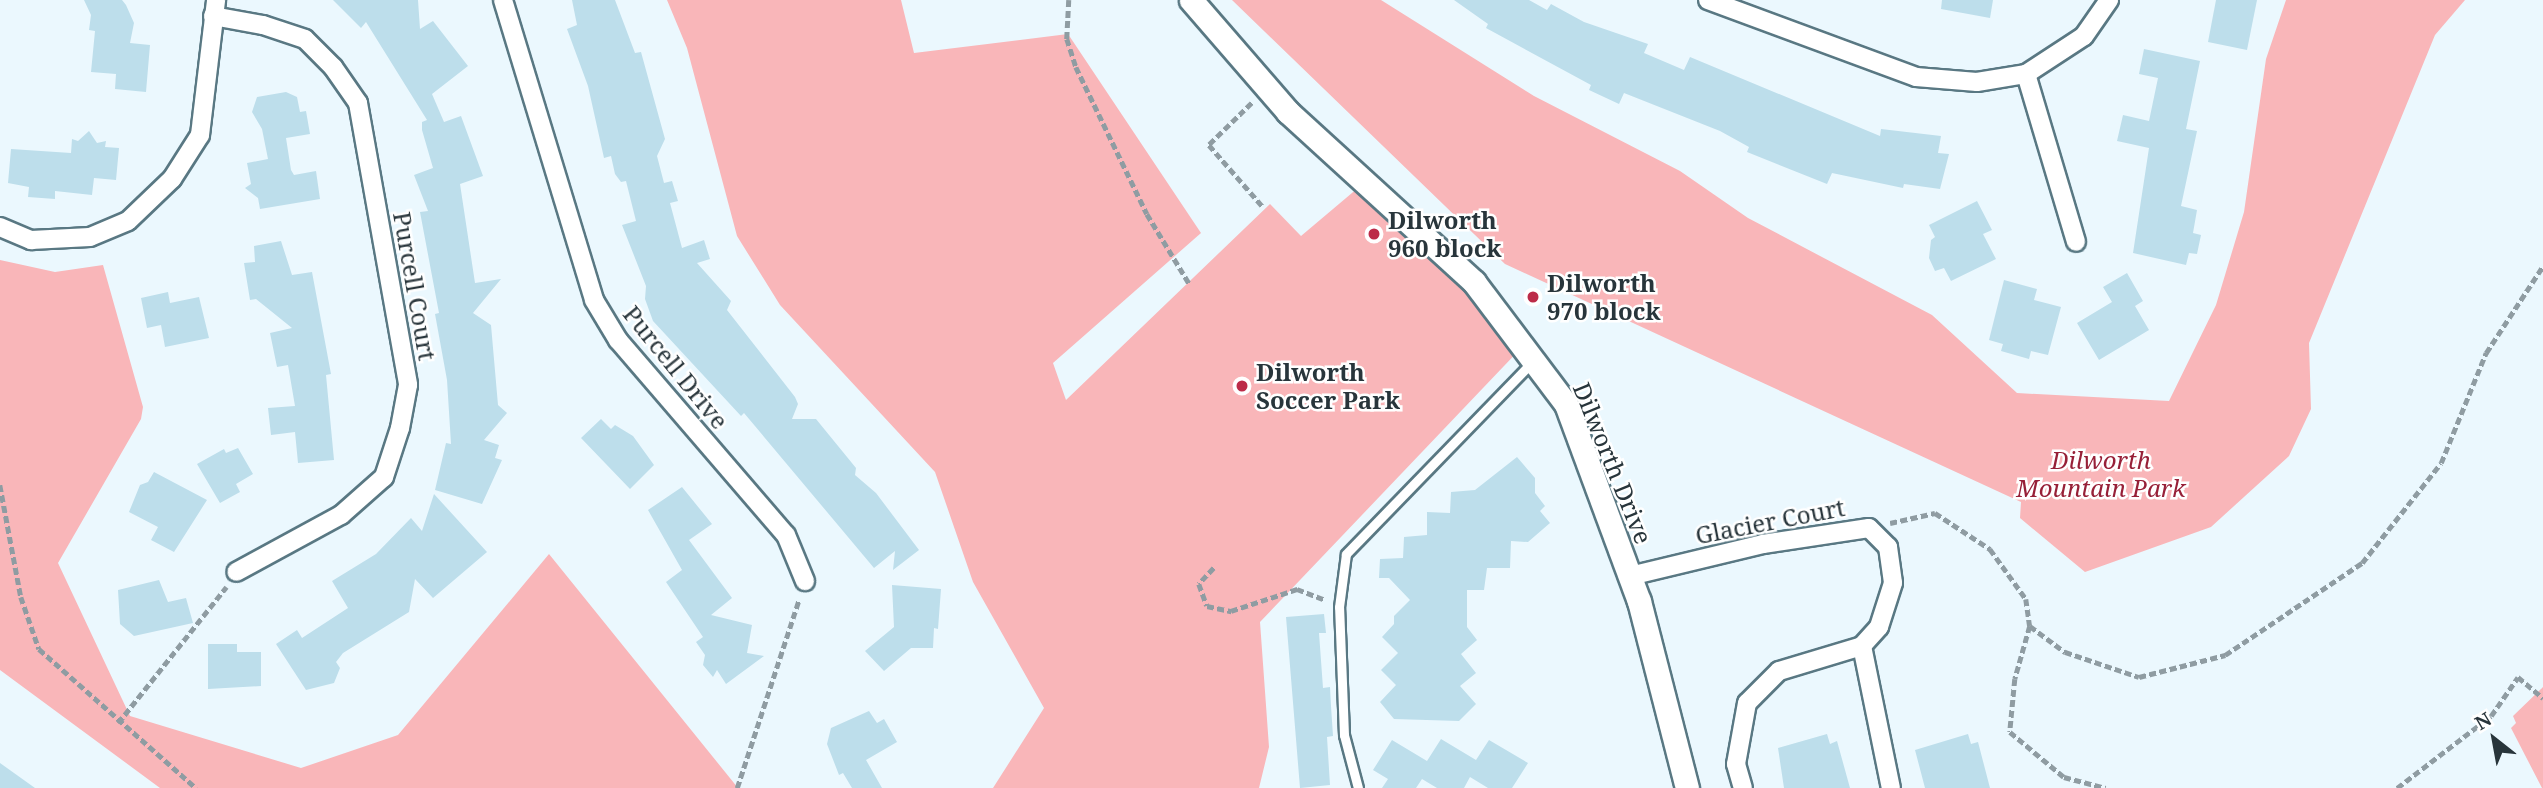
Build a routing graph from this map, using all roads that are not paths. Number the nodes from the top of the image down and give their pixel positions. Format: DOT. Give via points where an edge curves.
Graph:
graph roads {
  1 [pos="503,0"];
  2 [pos="1191,0"];
  3 [pos="1708,0"];
  4 [pos="2109,0"];
  5 [pos="215,8"];
  6 [pos="2026,74"];
  7 [pos="0,227"];
  8 [pos="2076,242"];
  9 [pos="1535,358"];
  10 [pos="236,572"];
  11 [pos="1630,576"];
  12 [pos="805,581"];
  13 [pos="1862,646"];
  14 [pos="1358,788"];
  15 [pos="1687,788"];
  16 [pos="1743,788"];
  17 [pos="1891,788"];
  1 -- 12 [label="street, Purcell Drive" via="594,300 618,340 786,535"];
  2 -- 9 [label="street, Dilworth Drive" via="1288,112 1474,282"];
  3 -- 6 [label="street" via="1916,77 1977,82"];
  4 -- 6 [label="street" via="2084,36"];
  5 -- 7 [label="street" via="200,135 172,179 128,220 90,237 31,240"];
  5 -- 10 [label="street, Purcell Court" via="305,39 333,67 358,103 408,385 384,477 341,515"];
  6 -- 8 [label="street"];
  9 -- 11 [label="street, Dilworth Drive" via="1566,404"];
  9 -- 14 [label="lane" via="1346,554 1339,607 1344,736"];
  11 -- 13 [label="street, Glacier Court" via="1763,544 1869,528 1888,547 1893,583 1879,627"];
  11 -- 15 [label="street, Dilworth Drive"];
  13 -- 16 [label="street" via="1779,671 1747,703 1737,764"];
  13 -- 17 [label="street"];
}
